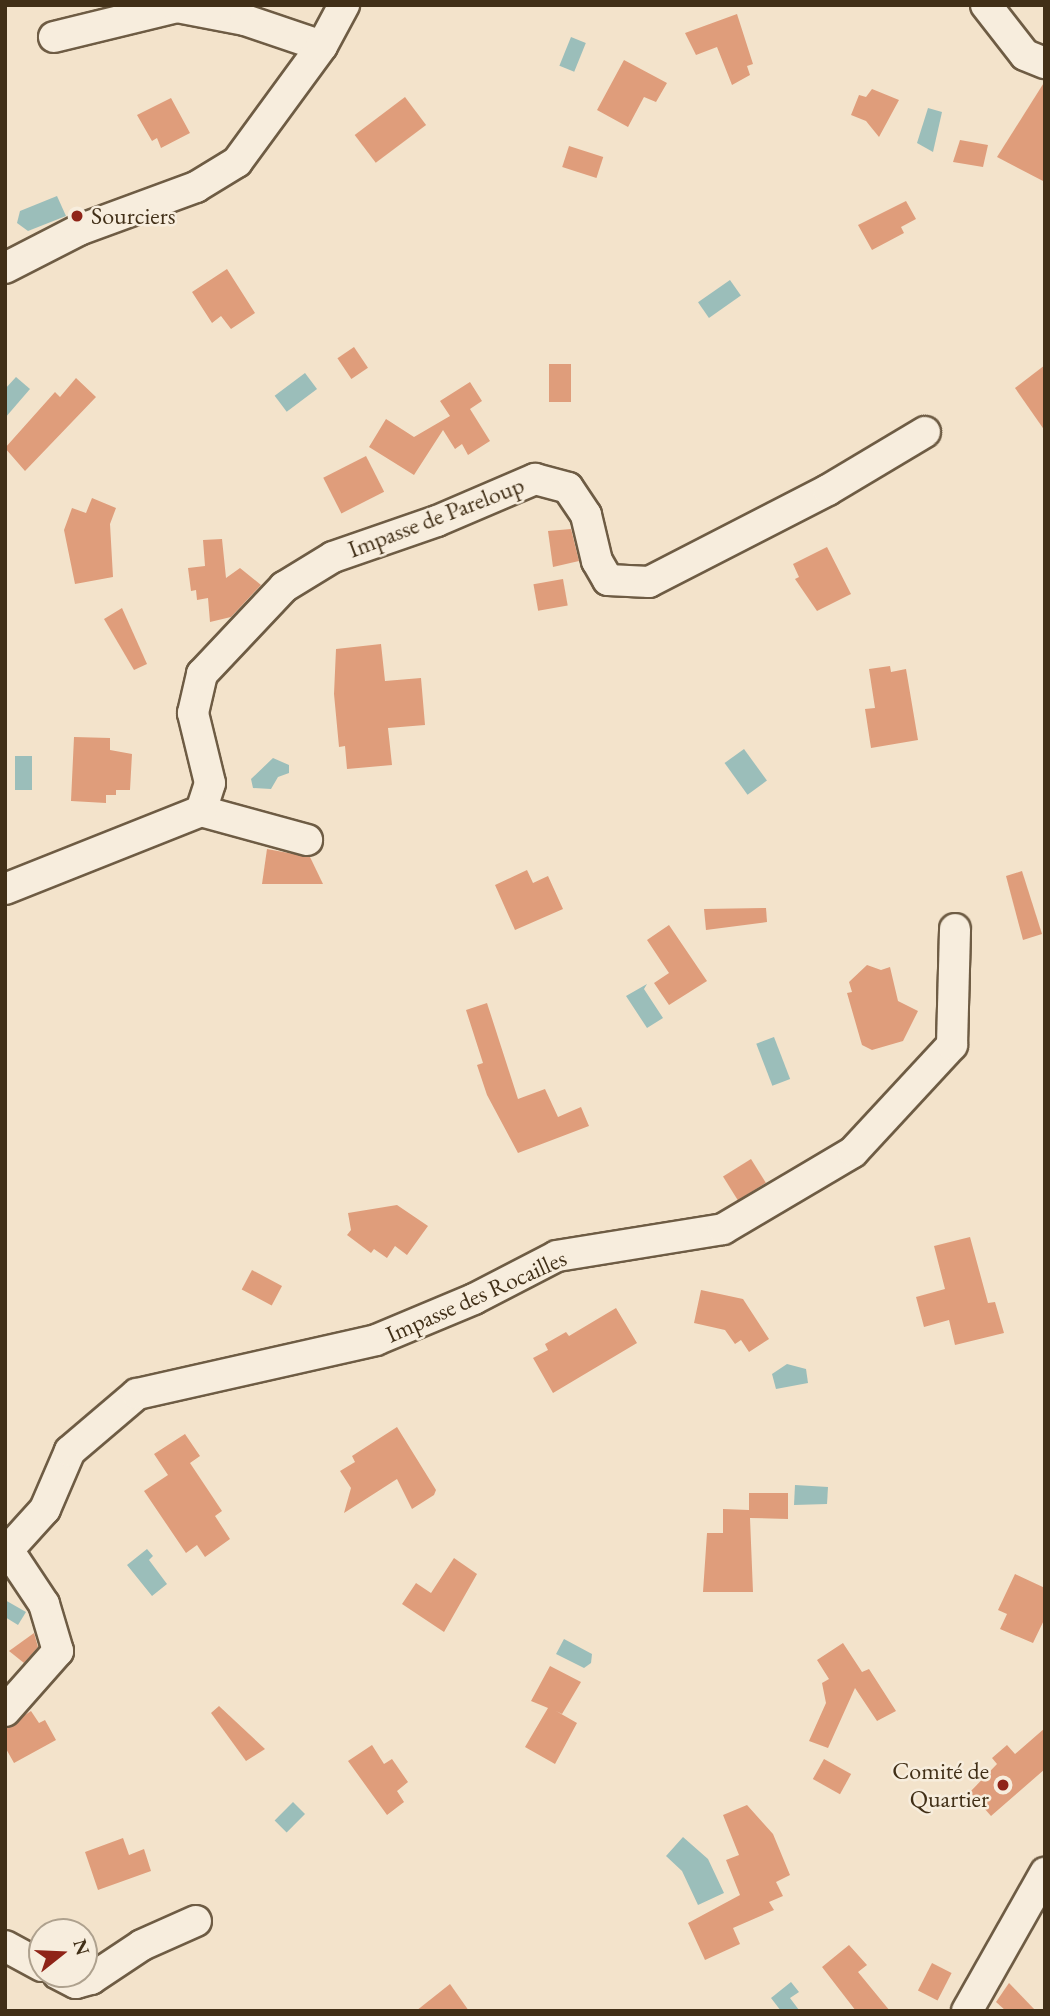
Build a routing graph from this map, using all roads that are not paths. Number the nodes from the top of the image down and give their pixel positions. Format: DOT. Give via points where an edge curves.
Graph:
graph roads {
  1 [pos="344,5"];
  2 [pos="986,5"];
  3 [pos="54,37"];
  4 [pos="323,46"];
  5 [pos="1045,63"];
  6 [pos="5,268"];
  7 [pos="925,432"];
  8 [pos="201,811"];
  9 [pos="307,840"];
  10 [pos="5,890"];
  11 [pos="955,929"];
  12 [pos="5,1711"];
  13 [pos="1045,1873"];
  14 [pos="196,1921"];
  15 [pos="5,1946"];
  16 [pos="28,1958"];
  17 [pos="98,1975"];
  18 [pos="967,2011"];
  1 -- 4 [label="street"];
  2 -- 5 [label="street" via="1025,55"];
  3 -- 4 [label="street" via="177,7 245,20"];
  4 -- 6 [label="street" via="237,162 196,187 79,230"];
  7 -- 8 [label="street, Impasse de Pareloup" via="828,490 649,582 608,580 597,561 586,515 568,488 535,479 437,521 333,556 284,587 202,674 192,713 211,783"];
  8 -- 9 [label="street"];
  8 -- 10 [label="street"];
  11 -- 12 [label="street, Impasse des Rocailles" via="952,1045 853,1152 723,1229 557,1256 474,1299 376,1340 137,1394 70,1451 45,1509 8,1550 44,1604 58,1651"];
  13 -- 18 [label="street"];
  14 -- 17 [label="street" via="142,1945"];
  15 -- 16 [label="street"];
}
